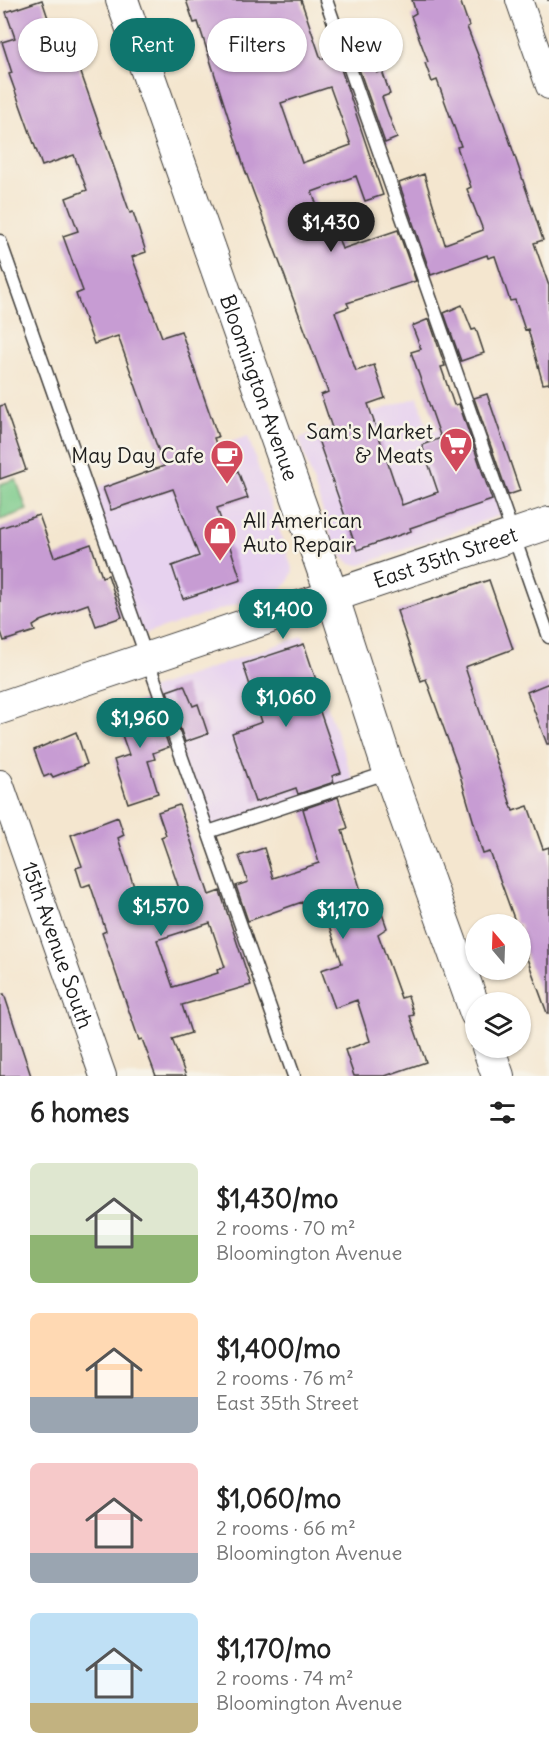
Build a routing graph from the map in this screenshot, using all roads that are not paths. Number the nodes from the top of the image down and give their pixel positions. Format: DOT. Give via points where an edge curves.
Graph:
graph roads {
  1 [pos="122,0"];
  2 [pos="326,0"];
  3 [pos="519,0"];
  4 [pos="549,86"];
  5 [pos="0,241"];
  6 [pos="549,523"];
  7 [pos="513,535"];
  8 [pos="333,598"];
  9 [pos="549,637"];
  10 [pos="147,658"];
  11 [pos="0,708"];
  12 [pos="389,771"];
  13 [pos="0,783"];
  14 [pos="208,832"];
  15 [pos="468,992"];
  16 [pos="492,1058"];
  17 [pos="103,1076"];
  18 [pos="294,1076"];
  19 [pos="498,1076"];
  1 -- 8 [label="street, Bloomington Avenue"];
  2 -- 7 [label="lane"];
  3 -- 4 [label="street"];
  5 -- 10 [label="lane"];
  6 -- 7 [label="street, East 35th Street"];
  7 -- 8 [label="street, East 35th Street"];
  7 -- 9 [label="lane"];
  8 -- 10 [label="street, East 35th Street"];
  8 -- 12 [label="street, Bloomington Avenue"];
  10 -- 11 [label="street, East 35th Street"];
  10 -- 14 [label="lane"];
  12 -- 14 [label="lane"];
  12 -- 15 [label="street, Bloomington Avenue"];
  13 -- 17 [label="street, 15th Avenue South"];
  14 -- 18 [label="lane"];
  16 -- 19 [label="street"];
}
